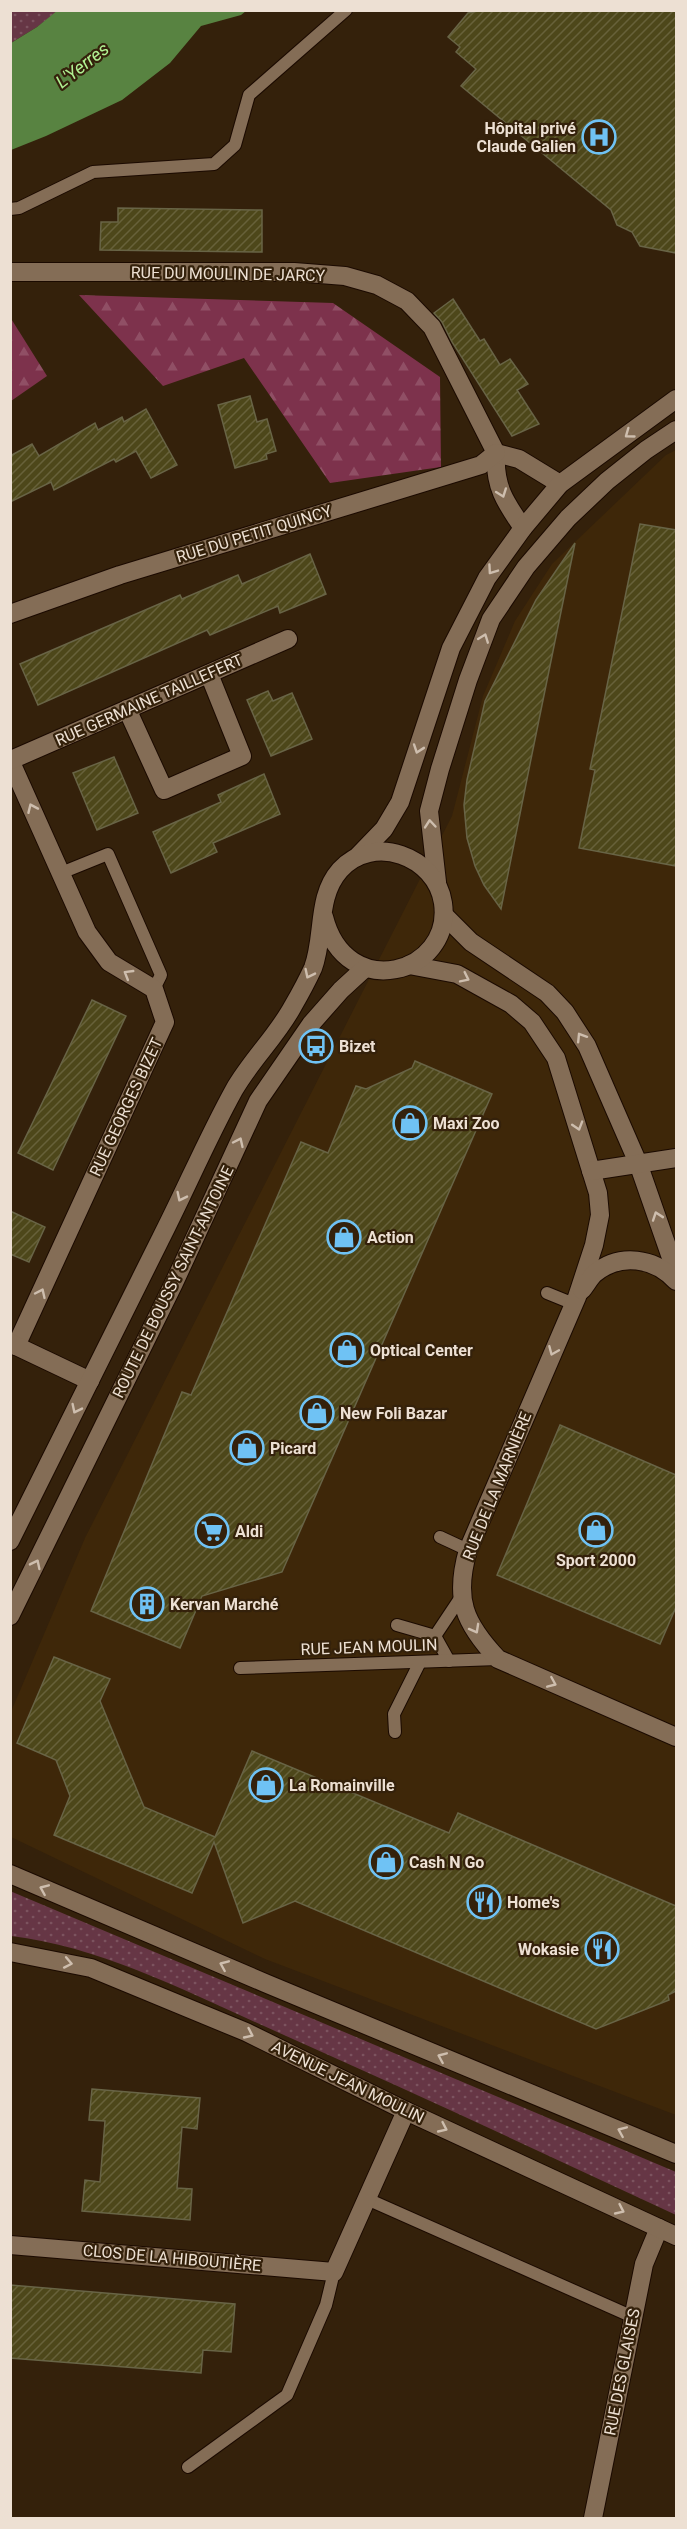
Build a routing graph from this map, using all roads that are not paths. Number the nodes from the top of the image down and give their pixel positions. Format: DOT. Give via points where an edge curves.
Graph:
graph roads {
  1 [pos="346,10"];
  2 [pos="10,209"];
  3 [pos="10,272"];
  4 [pos="676,399"];
  5 [pos="676,430"];
  6 [pos="496,453"];
  7 [pos="560,484"];
  8 [pos="523,528"];
  9 [pos="10,615"];
  10 [pos="288,639"];
  11 [pos="209,674"];
  12 [pos="127,709"];
  13 [pos="11,760"];
  14 [pos="355,858"];
  15 [pos="61,873"];
  16 [pos="437,882"];
  17 [pos="444,915"];
  18 [pos="324,917"];
  19 [pos="409,965"];
  20 [pos="365,968"];
  21 [pos="154,989"];
  22 [pos="676,1158"];
  23 [pos="638,1163"];
  24 [pos="591,1171"];
  25 [pos="676,1272"];
  26 [pos="676,1281"];
  27 [pos="547,1293"];
  28 [pos="575,1300"];
  29 [pos="12,1349"];
  30 [pos="90,1381"];
  31 [pos="440,1537"];
  32 [pos="10,1540"];
  33 [pos="468,1550"];
  34 [pos="461,1597"];
  35 [pos="10,1616"];
  36 [pos="398,1625"];
  37 [pos="435,1636"];
  38 [pos="498,1659"];
  39 [pos="449,1660"];
  40 [pos="420,1662"];
  41 [pos="240,1668"];
  42 [pos="395,1731"];
  43 [pos="676,1737"];
  44 [pos="10,1874"];
  45 [pos="10,1952"];
  46 [pos="406,2111"];
  47 [pos="676,2154"];
  48 [pos="367,2199"];
  49 [pos="659,2229"];
  50 [pos="676,2236"];
  51 [pos="10,2245"];
  52 [pos="334,2272"];
  53 [pos="633,2317"];
  54 [pos="188,2467"];
  55 [pos="593,2518"];
  1 -- 2 [label="lane" via="249,95 235,145 214,164 93,172"];
  3 -- 6 [label="street, RUE DU MOULIN DE JARCY" via="294,272 345,276 377,285 406,301 432,327"];
  4 -- 7 [label="street, one-way"];
  16 -- 5 [label="street, one-way" via="429,811 468,680 491,619 526,567 568,518 607,481"];
  6 -- 7 [label="street" via="519,459"];
  6 -- 8 [label="street, one-way" via="495,472 505,501"];
  6 -- 9 [label="street, RUE DU PETIT QUINCY" via="482,465 120,575"];
  7 -- 8 [label="street"];
  8 -- 14 [label="street, one-way" via="487,578 452,648 400,802 384,829"];
  10 -- 11 [label="street, RUE GERMAINE TAILLEFERT"];
  11 -- 12 [label="street, RUE GERMAINE TAILLEFERT"];
  11 -- 12 [label="street" via="242,756 164,790"];
  12 -- 13 [label="street, RUE GERMAINE TAILLEFERT"];
  15 -- 13 [label="street, one-way"];
  14 -- 16 [label="street" via="374,852 394,852 410,858"];
  14 -- 18 [label="street" via="340,869 330,884"];
  21 -- 15 [label="street, one-way" via="109,962 87,932"];
  15 -- 21 [label="lane" via="108,854 161,975"];
  16 -- 17 [label="street"];
  17 -- 19 [label="street" via="433,945"];
  23 -- 17 [label="street, one-way" via="587,1046 566,1012 547,993 471,942"];
  18 -- 20 [label="street" via="331,939 342,954"];
  18 -- 30 [label="street, ROUTE DE BOUSSY SAINT-ANTOINE, one-way" via="313,966 291,1009 235,1088"];
  19 -- 20 [label="street" via="395,970"];
  19 -- 24 [label="street, RUE DE LA MARNIÈRE, one-way" via="457,974 511,1004 532,1023 556,1058"];
  35 -- 20 [label="street, ROUTE DE BOUSSY SAINT-ANTOINE, one-way" via="258,1101 311,1024"];
  29 -- 21 [label="street, RUE GEORGES BIZET, one-way" via="165,1022"];
  22 -- 23 [label="street"];
  23 -- 24 [label="street"];
  25 -- 23 [label="street, one-way"];
  24 -- 28 [label="street, RUE DE LA MARNIÈRE" via="600,1215"];
  26 -- 28 [label="street, RUE DE LA MARNIÈRE" via="652,1263 631,1259 594,1274"];
  27 -- 28 [label="lane"];
  28 -- 33 [label="street, RUE DE LA MARNIÈRE, one-way"];
  29 -- 30 [label="street"];
  30 -- 32 [label="street, ROUTE DE BOUSSY SAINT-ANTOINE, one-way"];
  31 -- 33 [label="lane"];
  33 -- 34 [label="street, RUE DE LA MARNIÈRE"];
  34 -- 37 [label="lane"];
  34 -- 38 [label="street, RUE DE LA MARNIÈRE, one-way" via="477,1633"];
  36 -- 37 [label="lane"];
  37 -- 39 [label="lane"];
  38 -- 39 [label="lane, RUE JEAN MOULIN"];
  38 -- 43 [label="street, RUE DE LA MARNIÈRE, one-way"];
  39 -- 40 [label="lane, RUE JEAN MOULIN"];
  40 -- 41 [label="lane, RUE JEAN MOULIN"];
  40 -- 42 [label="lane" via="394,1714"];
  47 -- 44 [label="street, one-way"];
  45 -- 46 [label="street, AVENUE JEAN MOULIN, one-way" via="91,1968 246,2032"];
  46 -- 48 [label="street"];
  46 -- 49 [label="street, AVENUE JEAN MOULIN, one-way"];
  48 -- 52 [label="street"];
  48 -- 53 [label="lane"];
  49 -- 50 [label="street, AVENUE JEAN MOULIN"];
  49 -- 53 [label="street, RUE DES GLAISES" via="644,2264"];
  51 -- 52 [label="street, CLOS DE LA HIBOUTIÈRE"];
  52 -- 54 [label="lane" via="326,2305 287,2395"];
  53 -- 55 [label="street, RUE DES GLAISES"];
}
